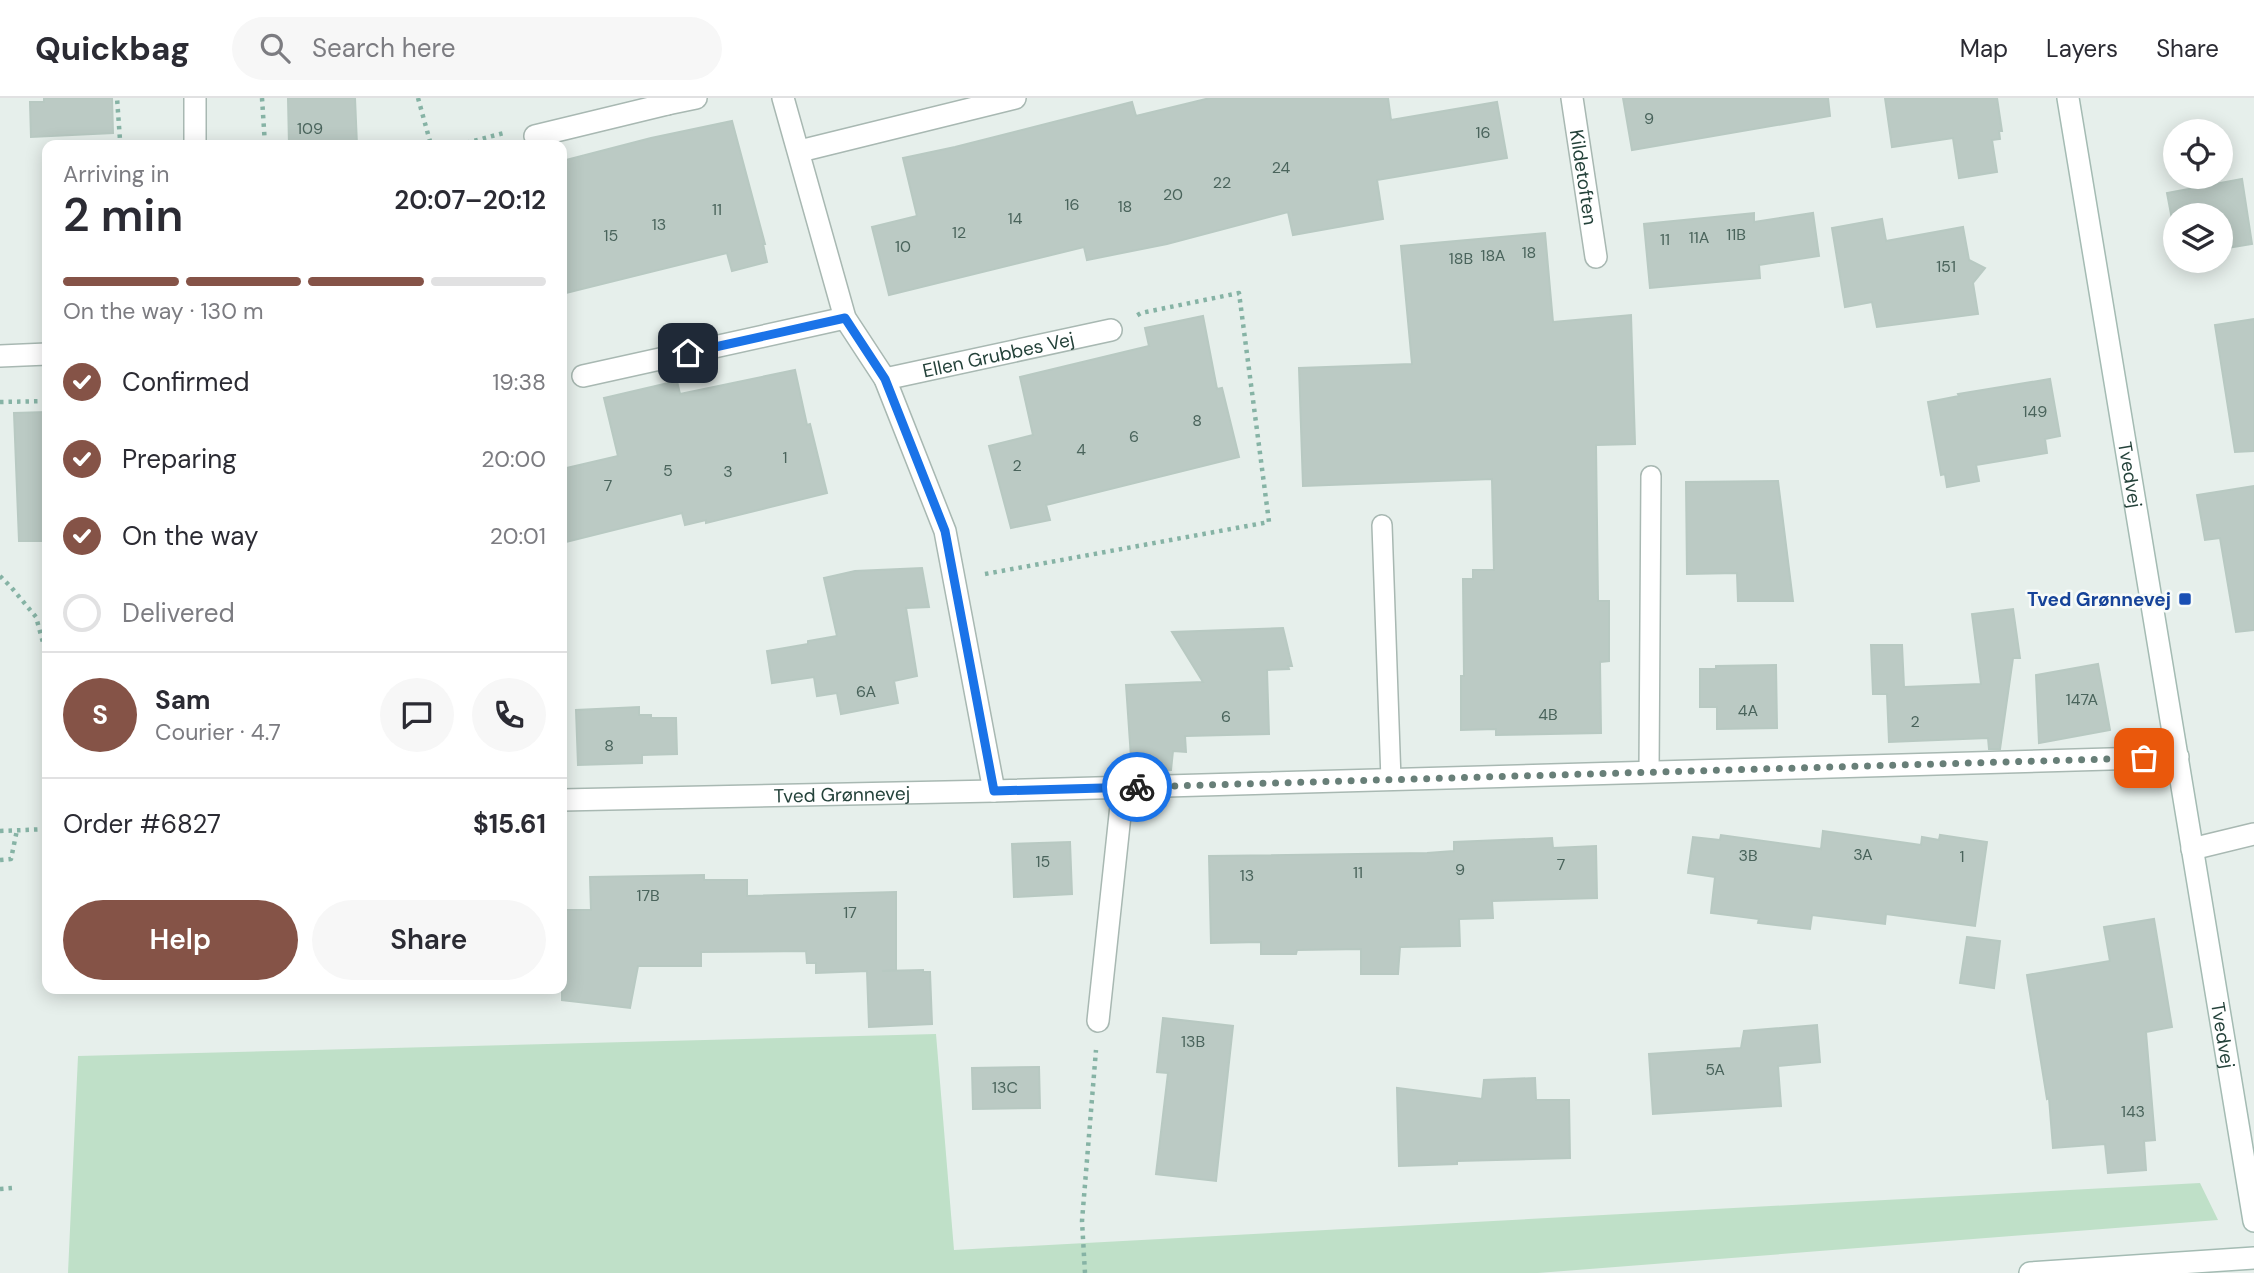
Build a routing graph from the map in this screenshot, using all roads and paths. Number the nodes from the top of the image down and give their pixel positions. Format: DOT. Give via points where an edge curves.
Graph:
graph roads {
  1 [pos="117,98"];
  2 [pos="195,98"];
  3 [pos="262,98"];
  4 [pos="418,98"];
  5 [pos="696,98"];
  6 [pos="783,98"];
  7 [pos="1016,98"];
  8 [pos="1572,98"];
  9 [pos="2068,98"];
  10 [pos="667,101"];
  11 [pos="535,136"];
  12 [pos="120,140"];
  13 [pos="195,140"];
  14 [pos="265,140"];
  15 [pos="429,140"];
  16 [pos="477,140"];
  17 [pos="800,151"];
  18 [pos="1596,257"];
  19 [pos="845,318"];
  20 [pos="1111,330"];
  21 [pos="42,354"];
  22 [pos="0,356"];
  23 [pos="583,376"];
  24 [pos="885,379"];
  25 [pos="42,401"];
  26 [pos="0,402"];
  27 [pos="1651,475"];
  28 [pos="1382,525"];
  29 [pos="0,576"];
  30 [pos="955,580"];
  31 [pos="42,639"];
  32 [pos="2178,757"];
  33 [pos="1649,772"];
  34 [pos="1391,780"];
  35 [pos="1123,787"];
  36 [pos="994,791"];
  37 [pos="567,800"];
  38 [pos="17,830"];
  39 [pos="42,830"];
  40 [pos="0,831"];
  41 [pos="2254,834"];
  42 [pos="2192,849"];
  43 [pos="0,860"];
  44 [pos="1098,1021"];
  45 [pos="13,1188"];
  46 [pos="0,1189"];
  47 [pos="2254,1222"];
  48 [pos="2254,1259"];
  49 [pos="1085,1273"];
  50 [pos="2030,1273"];
  51 [pos="2167,1273"];
  1 -- 12 [label="path"];
  2 -- 13 [label="street"];
  3 -- 14 [label="path"];
  4 -- 15 [label="path"];
  5 -- 10 [label="street"];
  6 -- 17 [label="street"];
  7 -- 17 [label="street"];
  8 -- 18 [label="street, Kildetoften"];
  9 -- 32 [label="street, Tvedvej"];
  10 -- 11 [label="street"];
  11 -- 16 [label="path" via="515,130"];
  17 -- 19 [label="street"];
  19 -- 23 [label="street"];
  19 -- 24 [label="street"];
  20 -- 24 [label="street, Ellen Grubbes Vej"];
  20 -- 30 [label="path" via="1141,313 1239,293 1269,522"];
  21 -- 22 [label="street"];
  24 -- 30 [label="street" via="945,531"];
  25 -- 26 [label="path"];
  27 -- 33 [label="lane"];
  28 -- 34 [label="lane"];
  29 -- 31 [label="path" via="36,617"];
  30 -- 36 [label="street"];
  32 -- 33 [label="street, Tved Grønnevej"];
  32 -- 42 [label="street, Tvedvej"];
  33 -- 34 [label="street, Tved Grønnevej"];
  34 -- 35 [label="street, Tved Grønnevej"];
  35 -- 36 [label="street, Tved Grønnevej"];
  35 -- 44 [label="street"];
  36 -- 37 [label="street, Tved Grønnevej"];
  38 -- 39 [label="path"];
  38 -- 40 [label="path"];
  38 -- 43 [label="path" via="11,859"];
  41 -- 42 [label="street"];
  42 -- 47 [label="street, Tvedvej"];
  44 -- 49 [label="path" via="1082,1221"];
  45 -- 46 [label="path"];
  48 -- 50 [label="street"];
  48 -- 51 [label="street"];
}
